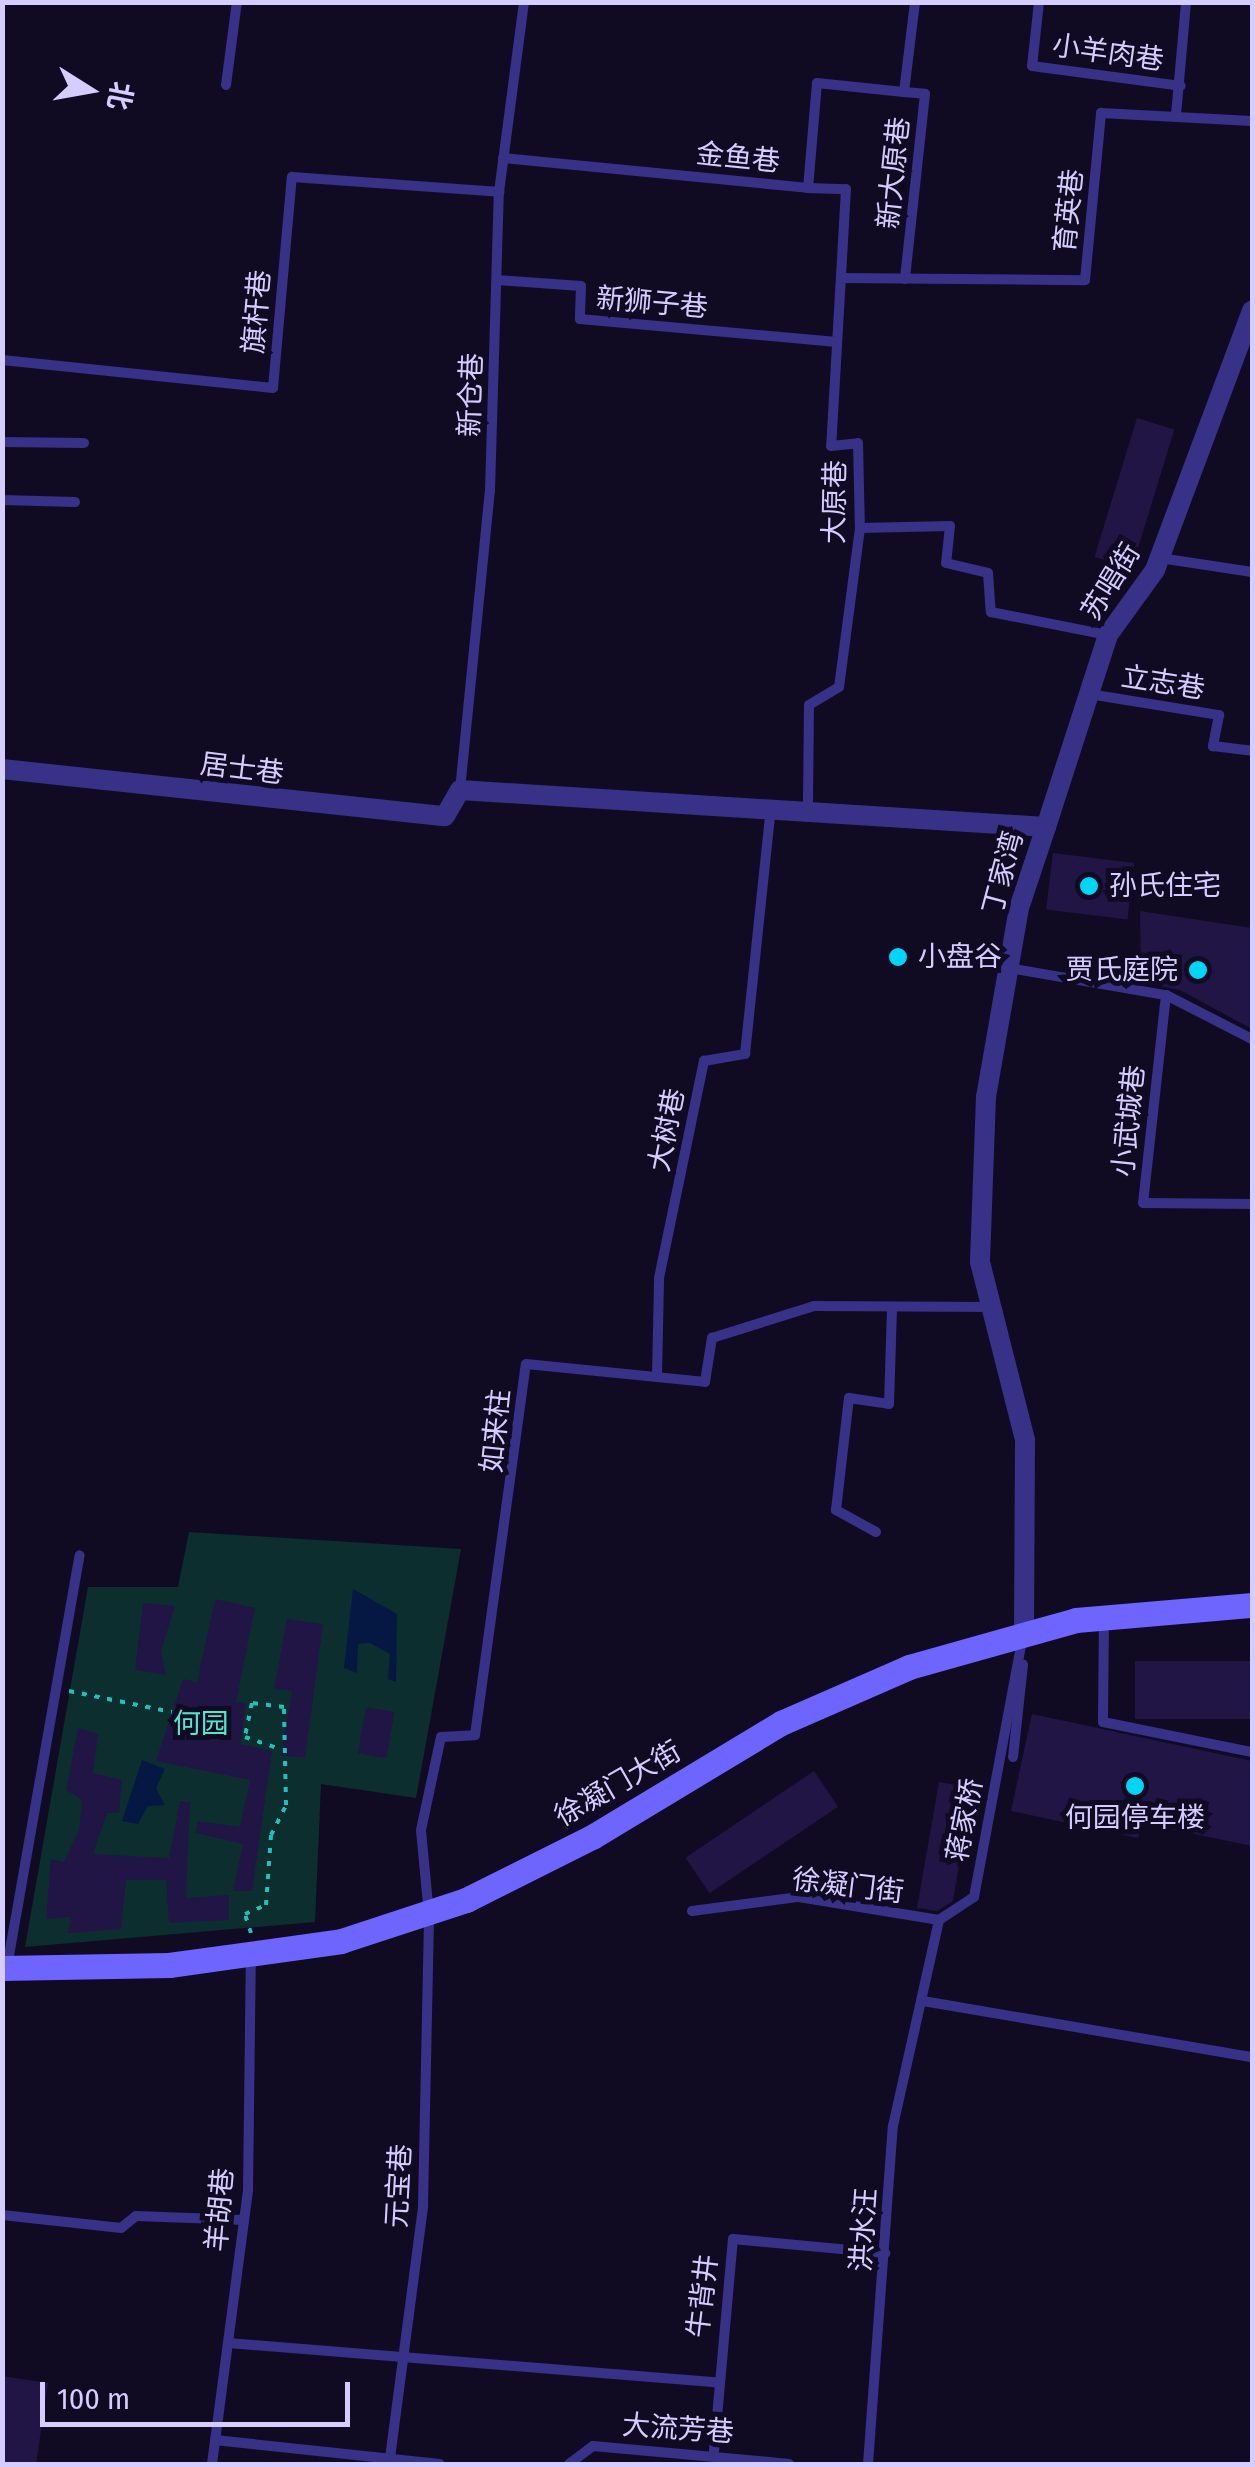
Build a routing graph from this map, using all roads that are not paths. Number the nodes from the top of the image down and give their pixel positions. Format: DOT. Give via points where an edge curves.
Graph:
graph roads {
  1 [pos="237,2"];
  2 [pos="524,2"];
  3 [pos="915,2"];
  4 [pos="1039,2"];
  5 [pos="1186,2"];
  6 [pos="226,85"];
  7 [pos="1180,86"];
  8 [pos="904,92"];
  9 [pos="1176,115"];
  10 [pos="1252,121"];
  11 [pos="503,158"];
  12 [pos="808,188"];
  13 [pos="499,192"];
  14 [pos="840,278"];
  15 [pos="905,278"];
  16 [pos="497,280"];
  17 [pos="1252,312"];
  18 [pos="837,342"];
  19 [pos="2,360"];
  20 [pos="2,442"];
  21 [pos="84,443"];
  22 [pos="2,500"];
  23 [pos="74,502"];
  24 [pos="860,528"];
  25 [pos="1160,558"];
  26 [pos="1252,572"];
  27 [pos="1108,635"];
  28 [pos="1088,694"];
  29 [pos="1252,751"];
  30 [pos="2,769"];
  31 [pos="460,790"];
  32 [pos="808,805"];
  33 [pos="772,806"];
  34 [pos="1046,828"];
  35 [pos="1009,968"];
  36 [pos="1166,994"];
  37 [pos="1252,1039"];
  38 [pos="1252,1204"];
  39 [pos="992,1308"];
  40 [pos="892,1310"];
  41 [pos="657,1378"];
  42 [pos="876,1532"];
  43 [pos="80,1554"];
  44 [pos="1252,1605"];
  45 [pos="1104,1616"];
  46 [pos="1024,1629"];
  47 [pos="1252,1752"];
  48 [pos="1013,1756"];
  49 [pos="692,1911"];
  50 [pos="429,1914"];
  51 [pos="938,1920"];
  52 [pos="251,1945"];
  53 [pos="5,1969"];
  54 [pos="923,2001"];
  55 [pos="1252,2057"];
  56 [pos="2,2215"];
  57 [pos="244,2220"];
  58 [pos="885,2252"];
  59 [pos="228,2343"];
  60 [pos="403,2358"];
  61 [pos="714,2382"];
  62 [pos="215,2440"];
  63 [pos="714,2451"];
  64 [pos="390,2458"];
  65 [pos="212,2464"];
  66 [pos="440,2464"];
  67 [pos="569,2464"];
  68 [pos="789,2464"];
  69 [pos="868,2464"];
  1 -- 6 [label="lane"];
  2 -- 11 [label="lane, 新仓巷"];
  3 -- 8 [label="lane"];
  4 -- 7 [label="lane, 小羊肉巷" via="1032,66"];
  5 -- 7 [label="lane"];
  7 -- 9 [label="lane"];
  8 -- 12 [label="lane, 金鱼巷" via="816,83"];
  8 -- 15 [label="lane, 新大原巷" via="926,94"];
  9 -- 10 [label="lane, 育英巷"];
  9 -- 15 [label="lane, 育英巷" via="1101,114 1084,280"];
  11 -- 12 [label="lane, 金鱼巷"];
  11 -- 13 [label="lane, 新仓巷"];
  12 -- 14 [label="lane, 大原巷" via="846,189"];
  13 -- 16 [label="lane, 新仓巷"];
  13 -- 19 [label="lane, 旗杆巷" via="292,177 273,388"];
  14 -- 15 [label="lane, 育英巷"];
  14 -- 18 [label="lane, 大原巷"];
  16 -- 18 [label="lane, 新狮子巷" via="581,286 580,319"];
  16 -- 31 [label="lane, 新仓巷" via="476,691"];
  17 -- 25 [label="street, 苏唱街"];
  18 -- 24 [label="lane, 大原巷" via="832,446 858,442"];
  20 -- 21 [label="lane"];
  22 -- 23 [label="lane"];
  24 -- 27 [label="lane" via="950,526 946,562 988,572 991,612"];
  24 -- 32 [label="lane, 大原巷" via="839,688 809,705"];
  25 -- 26 [label="lane"];
  25 -- 27 [label="street, 苏唱街"];
  27 -- 28 [label="street, 苏唱街"];
  28 -- 29 [label="lane, 立志巷" via="1219,714 1213,746"];
  28 -- 34 [label="street, 苏唱街"];
  30 -- 31 [label="street, 居士巷" via="445,816"];
  31 -- 33 [label="street, 丁家湾"];
  32 -- 33 [label="street, 丁家湾"];
  32 -- 34 [label="street, 丁家湾"];
  33 -- 41 [label="lane, 大树巷" via="745,1054 704,1061 659,1278"];
  34 -- 35 [label="street, 丁家湾"];
  35 -- 36 [label="lane"];
  35 -- 39 [label="street, 丁家湾" via="986,1098 980,1262"];
  36 -- 37 [label="lane"];
  36 -- 38 [label="lane, 小武城巷" via="1143,1203"];
  39 -- 40 [label="lane, 如来柱"];
  39 -- 46 [label="street, 丁家湾" via="1025,1440"];
  40 -- 41 [label="lane, 如来柱" via="814,1306 712,1338 705,1382"];
  40 -- 42 [label="lane" via="889,1404 849,1398 836,1510"];
  41 -- 50 [label="lane, 如来柱" via="526,1364 475,1734 440,1737 420,1830"];
  43 -- 53 [label="lane"];
  44 -- 45 [label="street, 徐凝门大街"];
  45 -- 46 [label="street, 徐凝门大街"];
  45 -- 47 [label="lane" via="1103,1722"];
  46 -- 48 [label="lane"];
  46 -- 50 [label="street, 徐凝门大街" via="780,1723 592,1837"];
  46 -- 51 [label="lane, 蒋家桥" via="974,1897"];
  49 -- 51 [label="lane, 徐凝门街" via="799,1897"];
  50 -- 52 [label="street, 徐凝门大街"];
  50 -- 60 [label="lane, 元宝巷" via="422,2206"];
  51 -- 54 [label="lane"];
  52 -- 53 [label="street, 徐凝门大街"];
  52 -- 57 [label="lane, 羊胡巷"];
  54 -- 55 [label="lane"];
  54 -- 58 [label="lane, 洪水汪" via="893,2126"];
  56 -- 57 [label="lane" via="121,2228 136,2216"];
  57 -- 59 [label="lane, 羊胡巷"];
  58 -- 61 [label="lane, 牛背井" via="733,2239"];
  58 -- 69 [label="lane, 洪水汪"];
  59 -- 60 [label="lane"];
  59 -- 62 [label="lane, 羊胡巷"];
  60 -- 61 [label="lane"];
  60 -- 64 [label="lane, 元宝巷"];
  61 -- 63 [label="lane, 牛背井"];
  62 -- 64 [label="lane"];
  62 -- 65 [label="lane, 羊胡巷"];
  63 -- 67 [label="lane, 大流芳巷" via="592,2446"];
  63 -- 68 [label="lane, 大流芳巷"];
  64 -- 66 [label="lane"];
}
